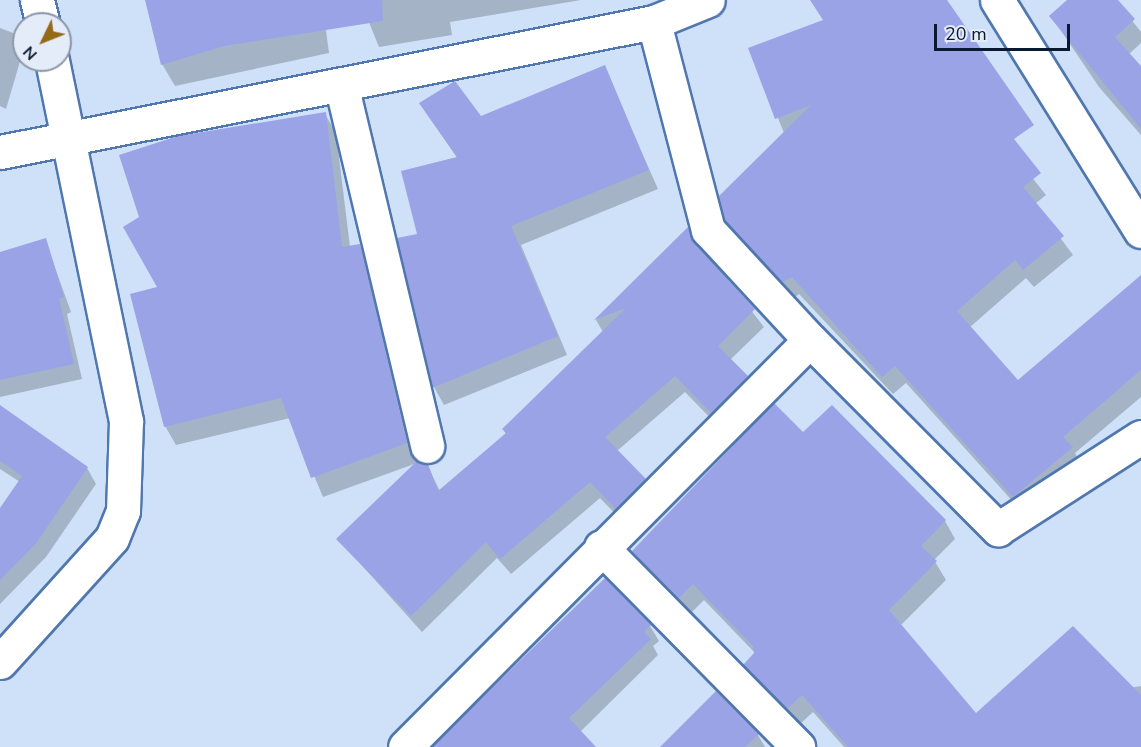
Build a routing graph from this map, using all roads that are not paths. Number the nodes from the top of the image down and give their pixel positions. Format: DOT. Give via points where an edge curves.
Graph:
graph roads {
  1 [pos="708,0"];
  2 [pos="997,0"];
  3 [pos="654,22"];
  4 [pos="55,72"];
  5 [pos="342,88"];
  6 [pos="71,140"];
  7 [pos="0,152"];
  8 [pos="1141,231"];
  9 [pos="810,340"];
  10 [pos="1141,437"];
  11 [pos="427,446"];
  12 [pos="601,547"];
  13 [pos="0,662"];
  14 [pos="405,747"];
  15 [pos="798,747"];
  1 -- 3 [label="street"];
  2 -- 8 [label="street"];
  3 -- 5 [label="street"];
  3 -- 9 [label="street" via="708,230"];
  4 -- 6 [label="street"];
  5 -- 6 [label="street"];
  5 -- 11 [label="street"];
  6 -- 7 [label="street"];
  6 -- 13 [label="street" via="126,421 123,511 112,538"];
  9 -- 10 [label="street" via="998,529"];
  9 -- 12 [label="street"];
  12 -- 14 [label="street"];
  12 -- 15 [label="street"];
}
